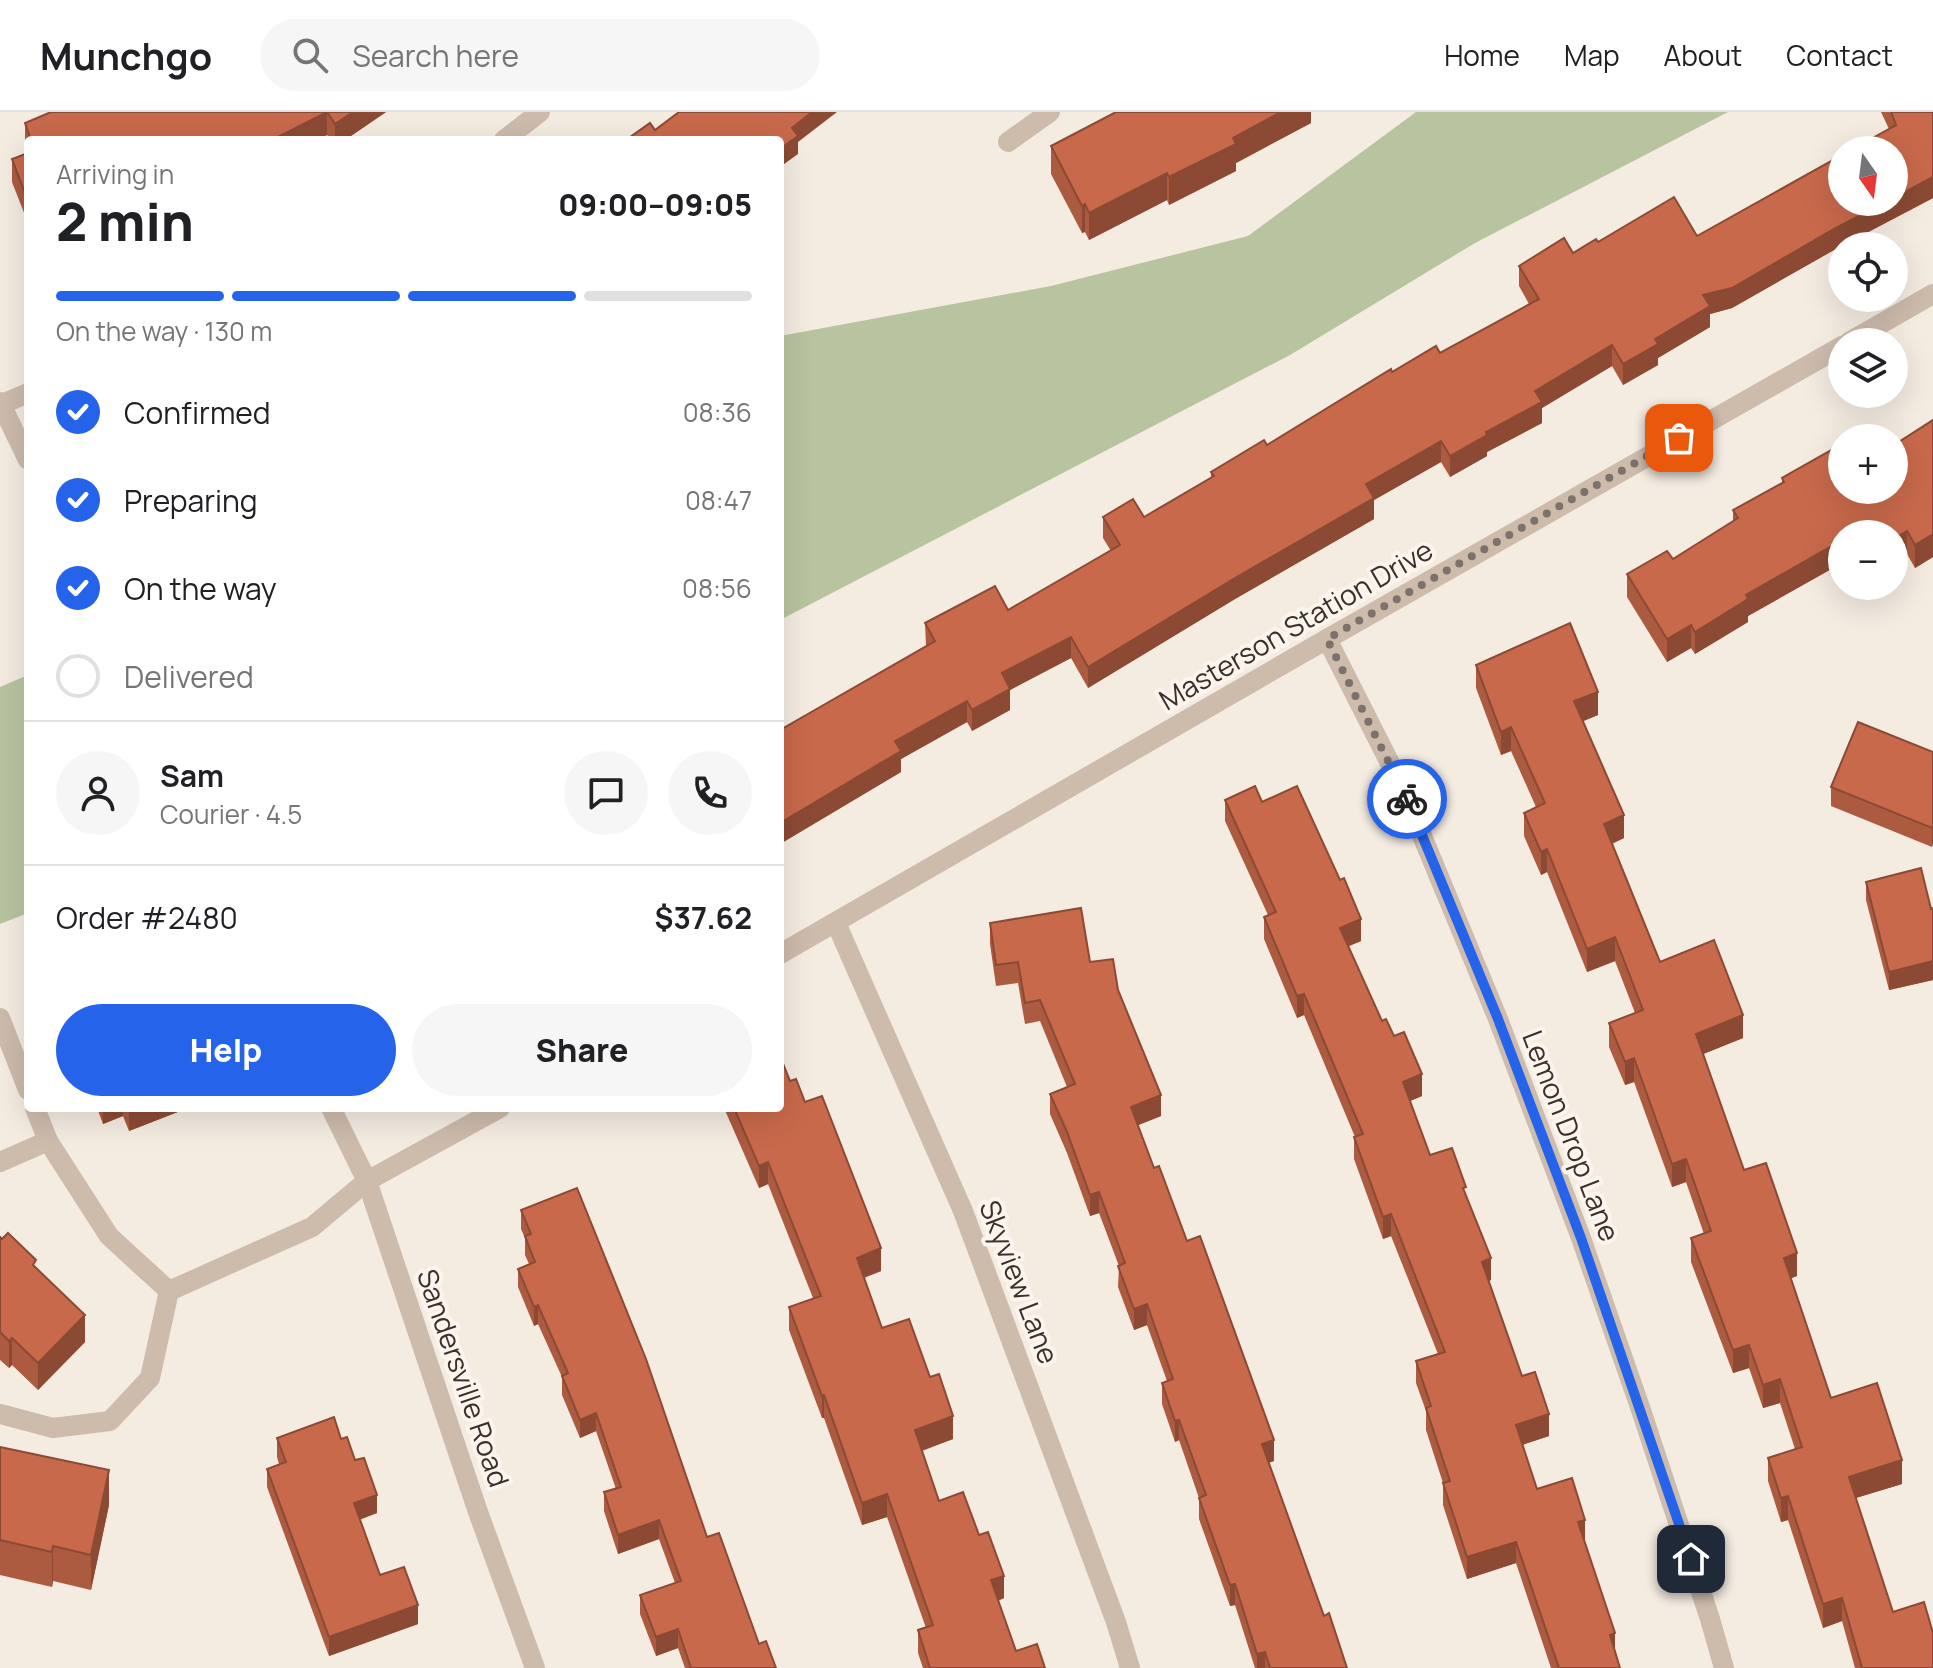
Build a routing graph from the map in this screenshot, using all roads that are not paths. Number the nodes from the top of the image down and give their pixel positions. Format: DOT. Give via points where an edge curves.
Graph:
graph roads {
  1 [pos="540,112"];
  2 [pos="1050,112"];
  3 [pos="509,136"];
  4 [pos="1008,142"];
  5 [pos="1933,294"];
  6 [pos="1874,328"];
  7 [pos="1828,354"];
  8 [pos="24,395"];
  9 [pos="0,404"];
  10 [pos="24,452"];
  11 [pos="1327,639"];
  12 [pos="836,923"];
  13 [pos="784,952"];
  14 [pos="0,1018"];
  15 [pos="24,1080"];
  16 [pos="37,1112"];
  17 [pos="333,1112"];
  18 [pos="493,1112"];
  19 [pos="48,1141"];
  20 [pos="0,1162"];
  21 [pos="367,1181"];
  22 [pos="169,1291"];
  23 [pos="0,1414"];
  24 [pos="535,1668"];
  25 [pos="1130,1668"];
  26 [pos="1724,1668"];
  1 -- 3 [label="street"];
  2 -- 4 [label="street"];
  5 -- 6 [label="street"];
  7 -- 11 [label="street, Masterson Station Drive"];
  8 -- 9 [label="street"];
  9 -- 10 [label="street"];
  11 -- 12 [label="street, Masterson Station Drive"];
  11 -- 26 [label="street, Lemon Drop Lane" via="1401,785 1498,1019 1641,1410"];
  12 -- 13 [label="street, Masterson Station Drive"];
  12 -- 25 [label="street, Skyview Lane" via="963,1211"];
  14 -- 15 [label="street"];
  16 -- 19 [label="street"];
  17 -- 21 [label="street, Sandersville Road"];
  18 -- 21 [label="street"];
  19 -- 20 [label="street"];
  19 -- 22 [label="street" via="109,1236"];
  21 -- 22 [label="street" via="312,1227"];
  21 -- 24 [label="street, Sandersville Road"];
  22 -- 23 [label="street" via="150,1378 110,1421 53,1428"];
}
